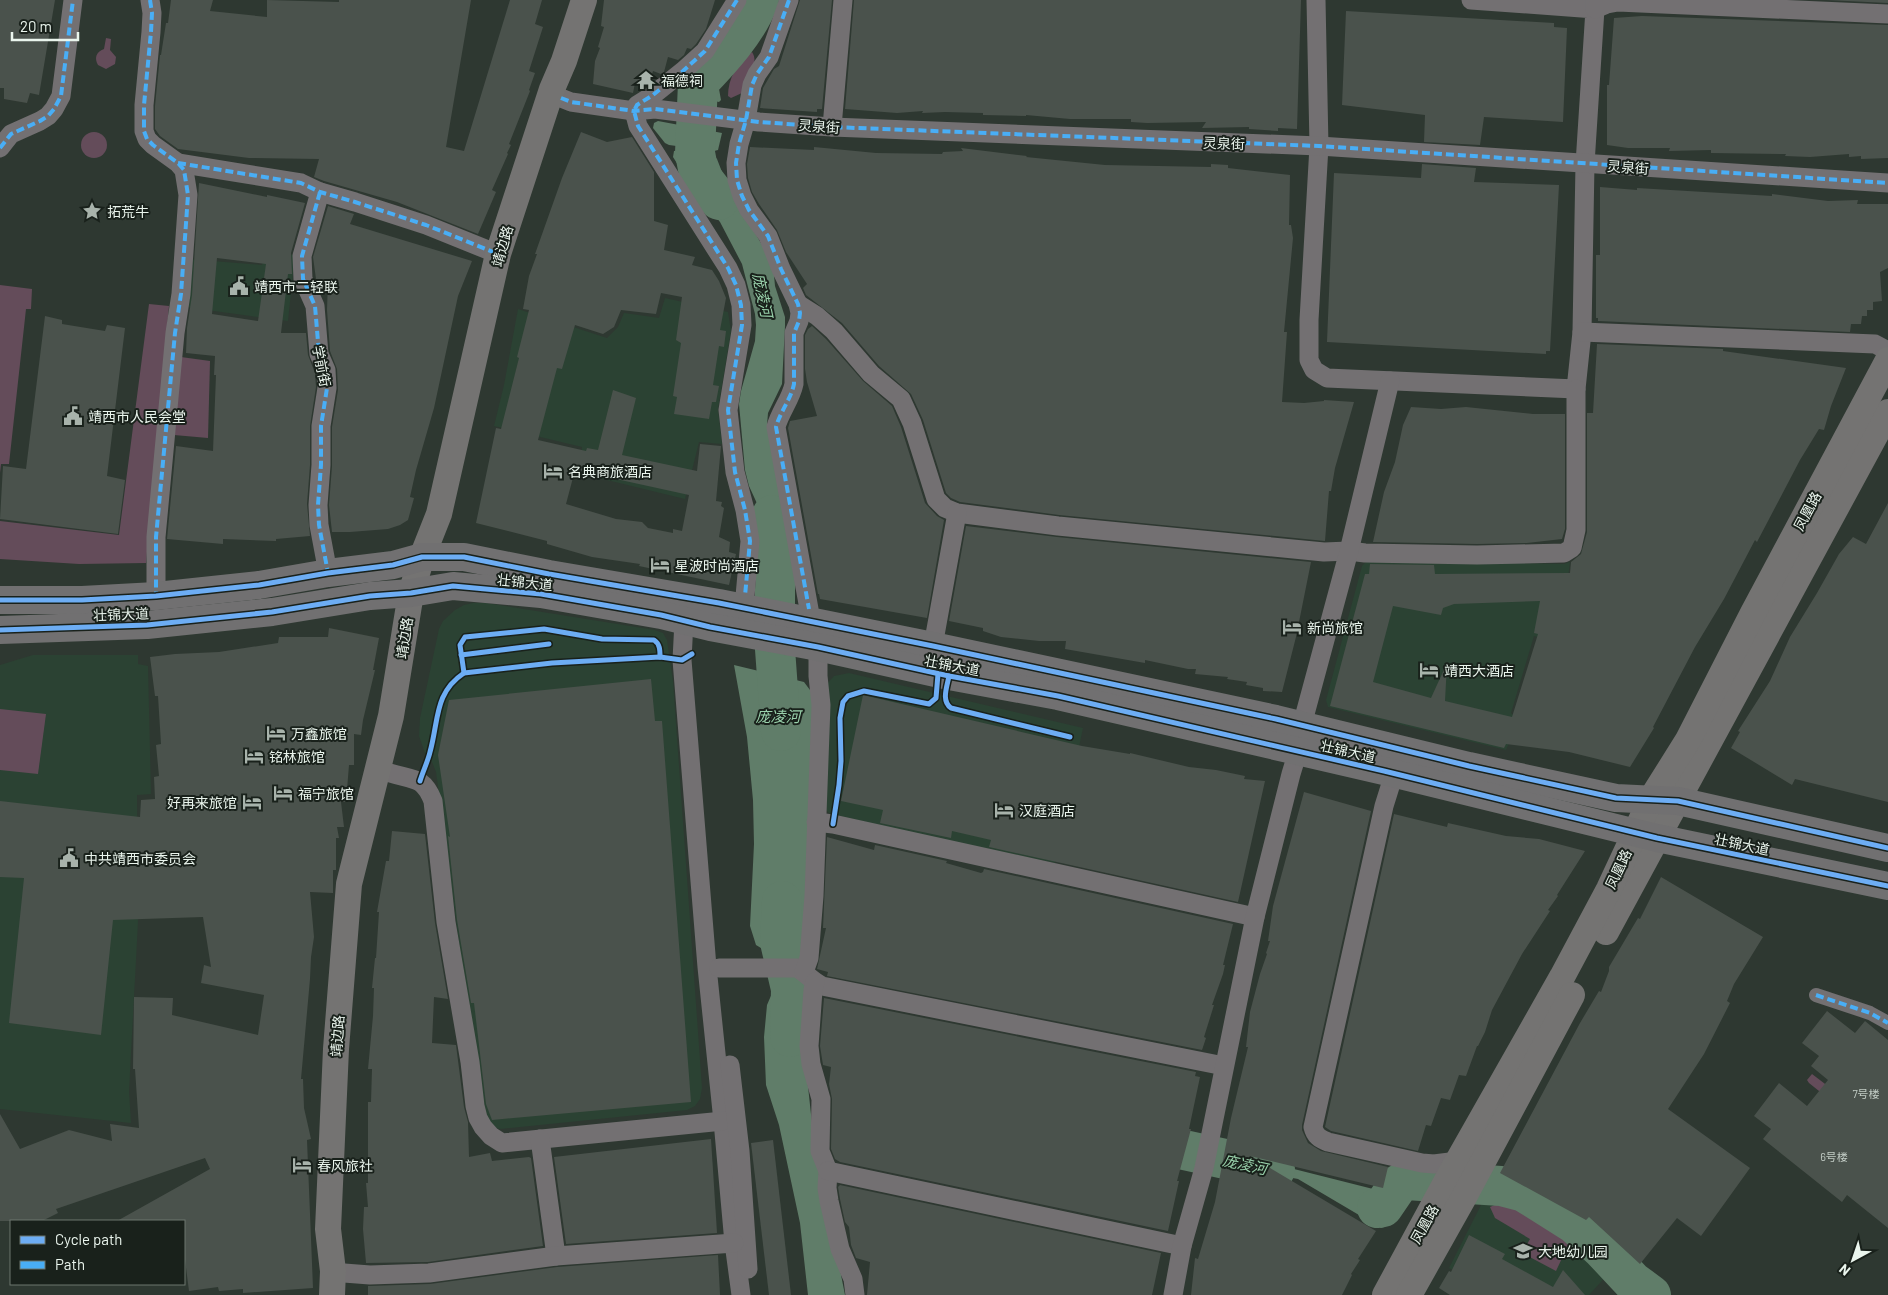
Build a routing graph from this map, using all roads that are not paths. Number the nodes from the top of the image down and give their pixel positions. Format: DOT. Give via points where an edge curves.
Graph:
graph roads {
  1 [pos="73,0"];
  2 [pos="150,0"];
  3 [pos="584,0"];
  4 [pos="594,0"];
  5 [pos="738,0"];
  6 [pos="789,0"];
  7 [pos="843,0"];
  8 [pos="1316,0"];
  9 [pos="1471,0"];
  10 [pos="1595,4"];
  11 [pos="1888,14"];
  12 [pos="561,98"];
  13 [pos="634,111"];
  14 [pos="738,119"];
  15 [pos="832,127"];
  16 [pos="1319,146"];
  17 [pos="0,148"];
  18 [pos="178,163"];
  19 [pos="1585,164"];
  20 [pos="1888,183"];
  21 [pos="320,192"];
  22 [pos="498,254"];
  23 [pos="798,304"];
  24 [pos="1582,332"];
  25 [pos="1888,350"];
  26 [pos="1888,360"];
  27 [pos="1390,381"];
  28 [pos="1576,388"];
  29 [pos="1888,412"];
  30 [pos="957,513"];
  31 [pos="1349,551"];
  32 [pos="433,557"];
  33 [pos="328,573"];
  34 [pos="420,592"];
  35 [pos="156,596"];
  36 [pos="0,600"];
  37 [pos="746,613"];
  38 [pos="689,622"];
  39 [pos="816,627"];
  40 [pos="0,630"];
  41 [pos="933,646"];
  42 [pos="1300,738"];
  43 [pos="390,773"];
  44 [pos="1394,774"];
  45 [pos="1651,798"];
  46 [pos="1678,801"];
  47 [pos="816,822"];
  48 [pos="1646,835"];
  49 [pos="1888,848"];
  50 [pos="1888,886"];
  51 [pos="1255,917"];
  52 [pos="719,968"];
  53 [pos="805,974"];
  54 [pos="1816,994"];
  55 [pos="1888,1023"];
  56 [pos="1224,1066"];
  57 [pos="723,1121"];
  58 [pos="540,1139"];
  59 [pos="1464,1166"];
  60 [pos="828,1171"];
  61 [pos="734,1243"];
  62 [pos="1182,1246"];
  63 [pos="556,1256"];
  64 [pos="340,1288"];
  65 [pos="741,1295"];
  66 [pos="751,1295"];
  67 [pos="855,1295"];
  68 [pos="1173,1295"];
  69 [pos="1385,1295"];
  70 [pos="1409,1295"];
  1 -- 17 [label="street" via="60,96 54,109 40,121 11,134"];
  2 -- 18 [label="street" via="152,32 144,131 153,145"];
  3 -- 22 [label="main road, 靖边路"];
  4 -- 12 [label="main road, 靖边路" via="574,69"];
  5 -- 13 [label="street" via="705,51 683,72 637,105"];
  6 -- 14 [label="street" via="770,57 752,86"];
  7 -- 15 [label="street"];
  8 -- 16 [label="street"];
  9 -- 10 [label="street"];
  10 -- 11 [label="street" via="1618,2"];
  10 -- 19 [label="street"];
  12 -- 13 [label="street, 灵泉街"];
  12 -- 32 [label="main road, 靖边路" via="512,259"];
  13 -- 14 [label="street, 灵泉街" via="655,109"];
  13 -- 37 [label="street" via="645,139 728,268 741,305 742,325 728,410 735,472 750,541"];
  14 -- 15 [label="street, 灵泉街"];
  14 -- 23 [label="street" via="736,163 742,196 768,236"];
  15 -- 16 [label="street, 灵泉街"];
  16 -- 19 [label="street, 灵泉街"];
  16 -- 27 [label="street" via="1309,360 1314,370 1327,378"];
  18 -- 21 [label="street" via="300,183"];
  18 -- 35 [label="street" via="184,170 188,195 156,537"];
  19 -- 20 [label="street, 灵泉街"];
  19 -- 24 [label="street"];
  21 -- 22 [label="street" via="426,225"];
  21 -- 33 [label="street, 学前街" via="302,256 303,279 315,306 317,346 326,370 318,506"];
  22 -- 32 [label="main road, 靖边路" via="439,514"];
  23 -- 30 [label="street" via="834,331 871,374 901,399 936,499"];
  23 -- 39 [label="street" via="800,313 794,333 793,392 776,427"];
  24 -- 25 [label="street" via="1875,344"];
  24 -- 28 [label="street"];
  26 -- 45 [label="main road, 凤凰路" via="1688,740"];
  27 -- 28 [label="street"];
  27 -- 31 [label="street"];
  28 -- 31 [label="street" via="1576,530 1572,548 1564,553 1477,555"];
  29 -- 46 [label="main road, 凤凰路"];
  30 -- 31 [label="street" via="1324,552"];
  30 -- 41 [label="street"];
  31 -- 42 [label="street"];
  32 -- 33 [label="main road, 壮锦大道"];
  32 -- 34 [label="main road, 靖边路"];
  32 -- 37 [label="main road, 壮锦大道" via="464,557"];
  33 -- 35 [label="main road, 壮锦大道" via="259,585"];
  34 -- 38 [label="main road, 壮锦大道" via="453,586 541,594"];
  34 -- 40 [label="main road, 壮锦大道" via="147,625"];
  34 -- 43 [label="main road, 靖边路" via="421,636"];
  34 -- 64 [label="main road, 靖边路" via="350,884 336,1049 328,1229 333,1271"];
  35 -- 36 [label="main road, 壮锦大道"];
  37 -- 38 [label="main road, 壮锦大道"];
  37 -- 39 [label="main road, 壮锦大道"];
  38 -- 52 [label="street"];
  38 -- 57 [label="street" via="682,660 706,967"];
  39 -- 41 [label="main road, 壮锦大道"];
  39 -- 42 [label="main road, 壮锦大道" via="949,676"];
  39 -- 47 [label="street" via="821,705"];
  41 -- 42 [label="main road, 壮锦大道"];
  42 -- 44 [label="main road, 壮锦大道"];
  42 -- 45 [label="main road, 壮锦大道" via="1469,766 1616,798"];
  42 -- 51 [label="street"];
  43 -- 58 [label="street" via="420,781 428,789 432,801 446,922 478,1118 491,1136 502,1143"];
  43 -- 64 [label="main road, 靖边路" via="365,888 350,1052"];
  44 -- 48 [label="main road, 壮锦大道"];
  44 -- 59 [label="street" via="1384,806 1312,1127 1320,1139 1328,1142 1422,1163"];
  45 -- 46 [label="main road, 壮锦大道"];
  45 -- 48 [label="main road, 凤凰路"];
  46 -- 48 [label="main road, 凤凰路"];
  46 -- 49 [label="main road, 壮锦大道"];
  47 -- 51 [label="street"];
  47 -- 53 [label="street" via="814,896"];
  48 -- 50 [label="main road, 壮锦大道"];
  48 -- 59 [label="main road, 凤凰路" via="1608,889"];
  51 -- 56 [label="street"];
  52 -- 53 [label="street" via="765,967"];
  52 -- 66 [label="street" via="740,1151"];
  53 -- 56 [label="street" via="832,988"];
  53 -- 60 [label="street" via="812,990 808,1046 820,1099 820,1151"];
  54 -- 55 [label="street" via="1870,1013"];
  56 -- 62 [label="street" via="1204,1168"];
  57 -- 58 [label="street"];
  57 -- 61 [label="street"];
  58 -- 63 [label="street"];
  59 -- 69 [label="main road, 凤凰路" via="1437,1200"];
  59 -- 70 [label="main road, 凤凰路" via="1464,1199"];
  60 -- 62 [label="street"];
  60 -- 67 [label="street" via="829,1201 840,1249 854,1279"];
  61 -- 63 [label="street"];
  61 -- 65 [label="street"];
  62 -- 68 [label="street"];
  63 -- 64 [label="street" via="429,1273 370,1275"];
}
